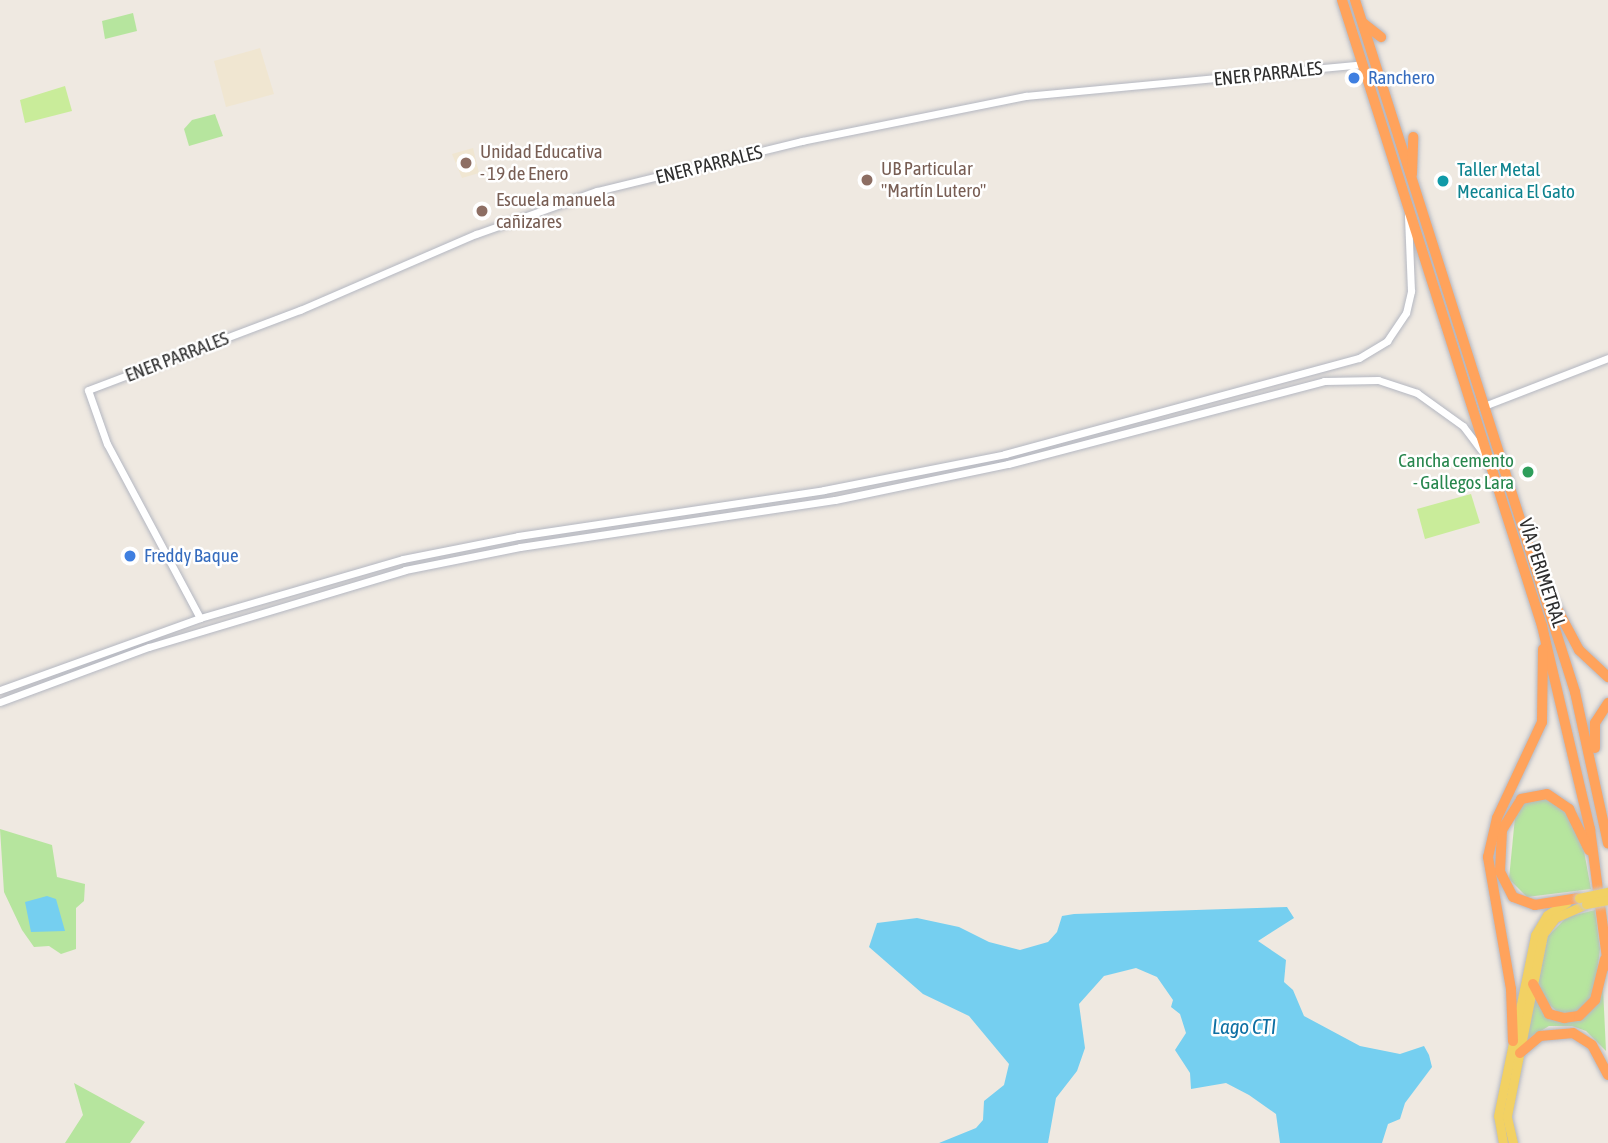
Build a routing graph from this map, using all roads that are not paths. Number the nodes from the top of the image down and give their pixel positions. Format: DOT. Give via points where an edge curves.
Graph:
graph roads {
  1 [pos="1342,0"];
  2 [pos="1355,0"];
  3 [pos="1363,23"];
  4 [pos="1381,37"];
  5 [pos="1362,64"];
  6 [pos="1413,137"];
  7 [pos="1412,180"];
  8 [pos="1408,212"];
  9 [pos="1608,356"];
  10 [pos="1484,406"];
  11 [pos="1188,408"];
  12 [pos="1191,418"];
  13 [pos="1490,468"];
  14 [pos="1542,581"];
  15 [pos="200,618"];
  16 [pos="1542,626"];
  17 [pos="1608,677"];
  18 [pos="0,690"];
  19 [pos="0,702"];
  20 [pos="1608,703"];
  21 [pos="1597,779"];
  22 [pos="1608,843"];
  23 [pos="1595,863"];
  24 [pos="1608,892"];
  25 [pos="1608,900"];
  26 [pos="1583,901"];
  27 [pos="1606,935"];
  28 [pos="1608,966"];
  29 [pos="1533,984"];
  30 [pos="1513,1041"];
  31 [pos="1513,1064"];
  32 [pos="1608,1075"];
  33 [pos="1506,1098"];
  34 [pos="1503,1143"];
  35 [pos="1513,1143"];
  1 -- 5 [label="highway, VÍA PERIMETRAL"];
  2 -- 3 [label="highway, VÍA PERIMETRAL"];
  3 -- 4 [label="highway"];
  3 -- 7 [label="highway, VÍA PERIMETRAL"];
  5 -- 8 [label="highway, VÍA PERIMETRAL"];
  5 -- 15 [label="street, ENER PARRALES" via="1065,90 1000,100 802,141 597,191 476,234 287,315 88,390 107,444"];
  6 -- 7 [label="highway"];
  7 -- 10 [label="highway, VÍA PERIMETRAL"];
  8 -- 11 [label="street" via="1411,280 1401,323 1379,348 1359,359"];
  8 -- 13 [label="highway, VÍA PERIMETRAL"];
  9 -- 10 [label="street"];
  10 -- 14 [label="highway, VÍA PERIMETRAL"];
  11 -- 12 [label="street"];
  11 -- 15 [label="street" via="813,492 518,536 403,559"];
  12 -- 13 [label="street" via="1324,381 1365,378 1405,387 1451,416 1474,439"];
  12 -- 19 [label="street" via="816,503 405,569 149,647"];
  13 -- 16 [label="highway, VÍA PERIMETRAL"];
  14 -- 17 [label="highway" via="1579,650"];
  14 -- 21 [label="highway, VÍA PERIMETRAL"];
  15 -- 18 [label="street"];
  16 -- 23 [label="highway, VÍA PERIMETRAL"];
  16 -- 30 [label="highway" via="1543,715 1497,818 1488,857 1512,996"];
  20 -- 21 [label="highway" via="1595,728"];
  21 -- 22 [label="highway, VÍA PERIMETRAL"];
  23 -- 26 [label="highway" via="1572,814 1559,799 1532,794 1511,810 1499,854 1507,891 1530,905"];
  23 -- 27 [label="highway, VÍA PERIMETRAL"];
  24 -- 26 [label="main road, bridge"];
  25 -- 26 [label="main road, bridge"];
  26 -- 29 [label="main road" via="1547,926"];
  26 -- 30 [label="main road" via="1553,909 1538,927"];
  27 -- 28 [label="highway, VÍA PERIMETRAL"];
  27 -- 29 [label="highway" via="1601,984 1586,1012 1571,1018 1553,1016 1539,1002"];
  29 -- 31 [label="main road"];
  30 -- 31 [label="main road"];
  31 -- 32 [label="highway" via="1540,1036 1573,1033 1595,1048"];
  31 -- 33 [label="main road"];
  33 -- 34 [label="main road" via="1498,1116"];
  33 -- 35 [label="main road"];
}
